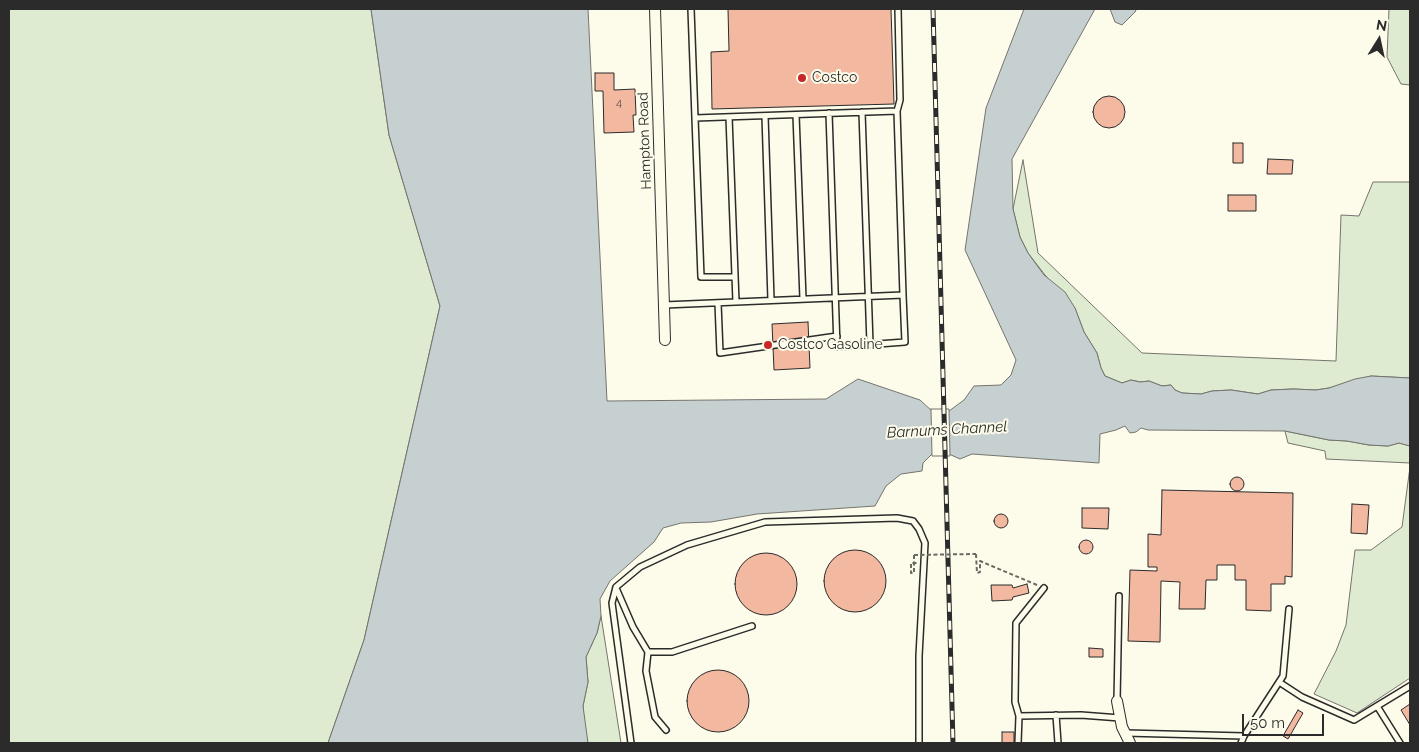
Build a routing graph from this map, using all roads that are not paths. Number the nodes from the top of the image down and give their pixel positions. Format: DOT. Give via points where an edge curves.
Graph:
graph roads {
  1 [pos="655,9"];
  2 [pos="691,9"];
  3 [pos="898,9"];
  4 [pos="896,111"];
  5 [pos="862,112"];
  6 [pos="828,114"];
  7 [pos="796,115"];
  8 [pos="765,116"];
  9 [pos="729,117"];
  10 [pos="695,118"];
  11 [pos="735,277"];
  12 [pos="903,295"];
  13 [pos="868,296"];
  14 [pos="835,298"];
  15 [pos="803,299"];
  16 [pos="771,300"];
  17 [pos="718,302"];
  18 [pos="736,302"];
  19 [pos="663,305"];
  20 [pos="837,336"];
  21 [pos="664,340"];
  22 [pos="870,344"];
  23 [pos="616,587"];
  24 [pos="1044,588"];
  25 [pos="1119,596"];
  26 [pos="1289,609"];
  27 [pos="752,626"];
  28 [pos="648,652"];
  29 [pos="1279,682"];
  30 [pos="1410,686"];
  31 [pos="1117,701"];
  32 [pos="1377,706"];
  33 [pos="1019,716"];
  34 [pos="1056,716"];
  35 [pos="1120,718"];
  36 [pos="666,730"];
  37 [pos="1125,733"];
  38 [pos="1244,736"];
  39 [pos="631,743"];
  40 [pos="920,743"];
  41 [pos="1018,743"];
  42 [pos="1058,743"];
  43 [pos="1130,743"];
  44 [pos="1241,743"];
  45 [pos="1400,743"];
  1 -- 19 [label="street, Hampton Road"];
  2 -- 10 [label="lane"];
  3 -- 4 [label="lane" via="900,100"];
  4 -- 5 [label="lane"];
  4 -- 12 [label="lane"];
  5 -- 6 [label="lane"];
  5 -- 13 [label="lane"];
  6 -- 7 [label="lane"];
  6 -- 14 [label="lane"];
  7 -- 8 [label="lane"];
  7 -- 15 [label="lane"];
  8 -- 9 [label="lane"];
  8 -- 16 [label="lane"];
  9 -- 10 [label="lane"];
  9 -- 11 [label="lane"];
  10 -- 11 [label="lane" via="701,277"];
  11 -- 18 [label="lane"];
  12 -- 13 [label="lane"];
  12 -- 22 [label="lane" via="905,342"];
  13 -- 14 [label="lane"];
  13 -- 22 [label="lane"];
  14 -- 15 [label="lane"];
  14 -- 20 [label="lane"];
  15 -- 16 [label="lane"];
  16 -- 18 [label="lane"];
  17 -- 18 [label="lane"];
  17 -- 19 [label="lane"];
  17 -- 20 [label="lane" via="720,353"];
  19 -- 21 [label="street, Hampton Road"];
  20 -- 22 [label="lane" via="837,347"];
  23 -- 28 [label="lane"];
  23 -- 39 [label="lane" via="612,603"];
  23 -- 40 [label="lane" via="640,567 687,545 765,522 897,518 912,521 925,543 919,656"];
  24 -- 33 [label="lane" via="1016,623 1015,702"];
  25 -- 31 [label="lane"];
  26 -- 29 [label="lane" via="1283,676"];
  27 -- 28 [label="lane" via="672,652"];
  28 -- 36 [label="lane" via="646,672 655,717"];
  29 -- 32 [label="lane" via="1302,697 1354,720"];
  29 -- 38 [label="lane"];
  30 -- 32 [label="lane"];
  31 -- 35 [label="street"];
  32 -- 45 [label="lane"];
  33 -- 34 [label="lane"];
  33 -- 41 [label="lane"];
  34 -- 35 [label="lane"];
  34 -- 42 [label="lane"];
  35 -- 37 [label="street"];
  37 -- 38 [label="lane"];
  37 -- 43 [label="street"];
  38 -- 44 [label="lane"];
}
